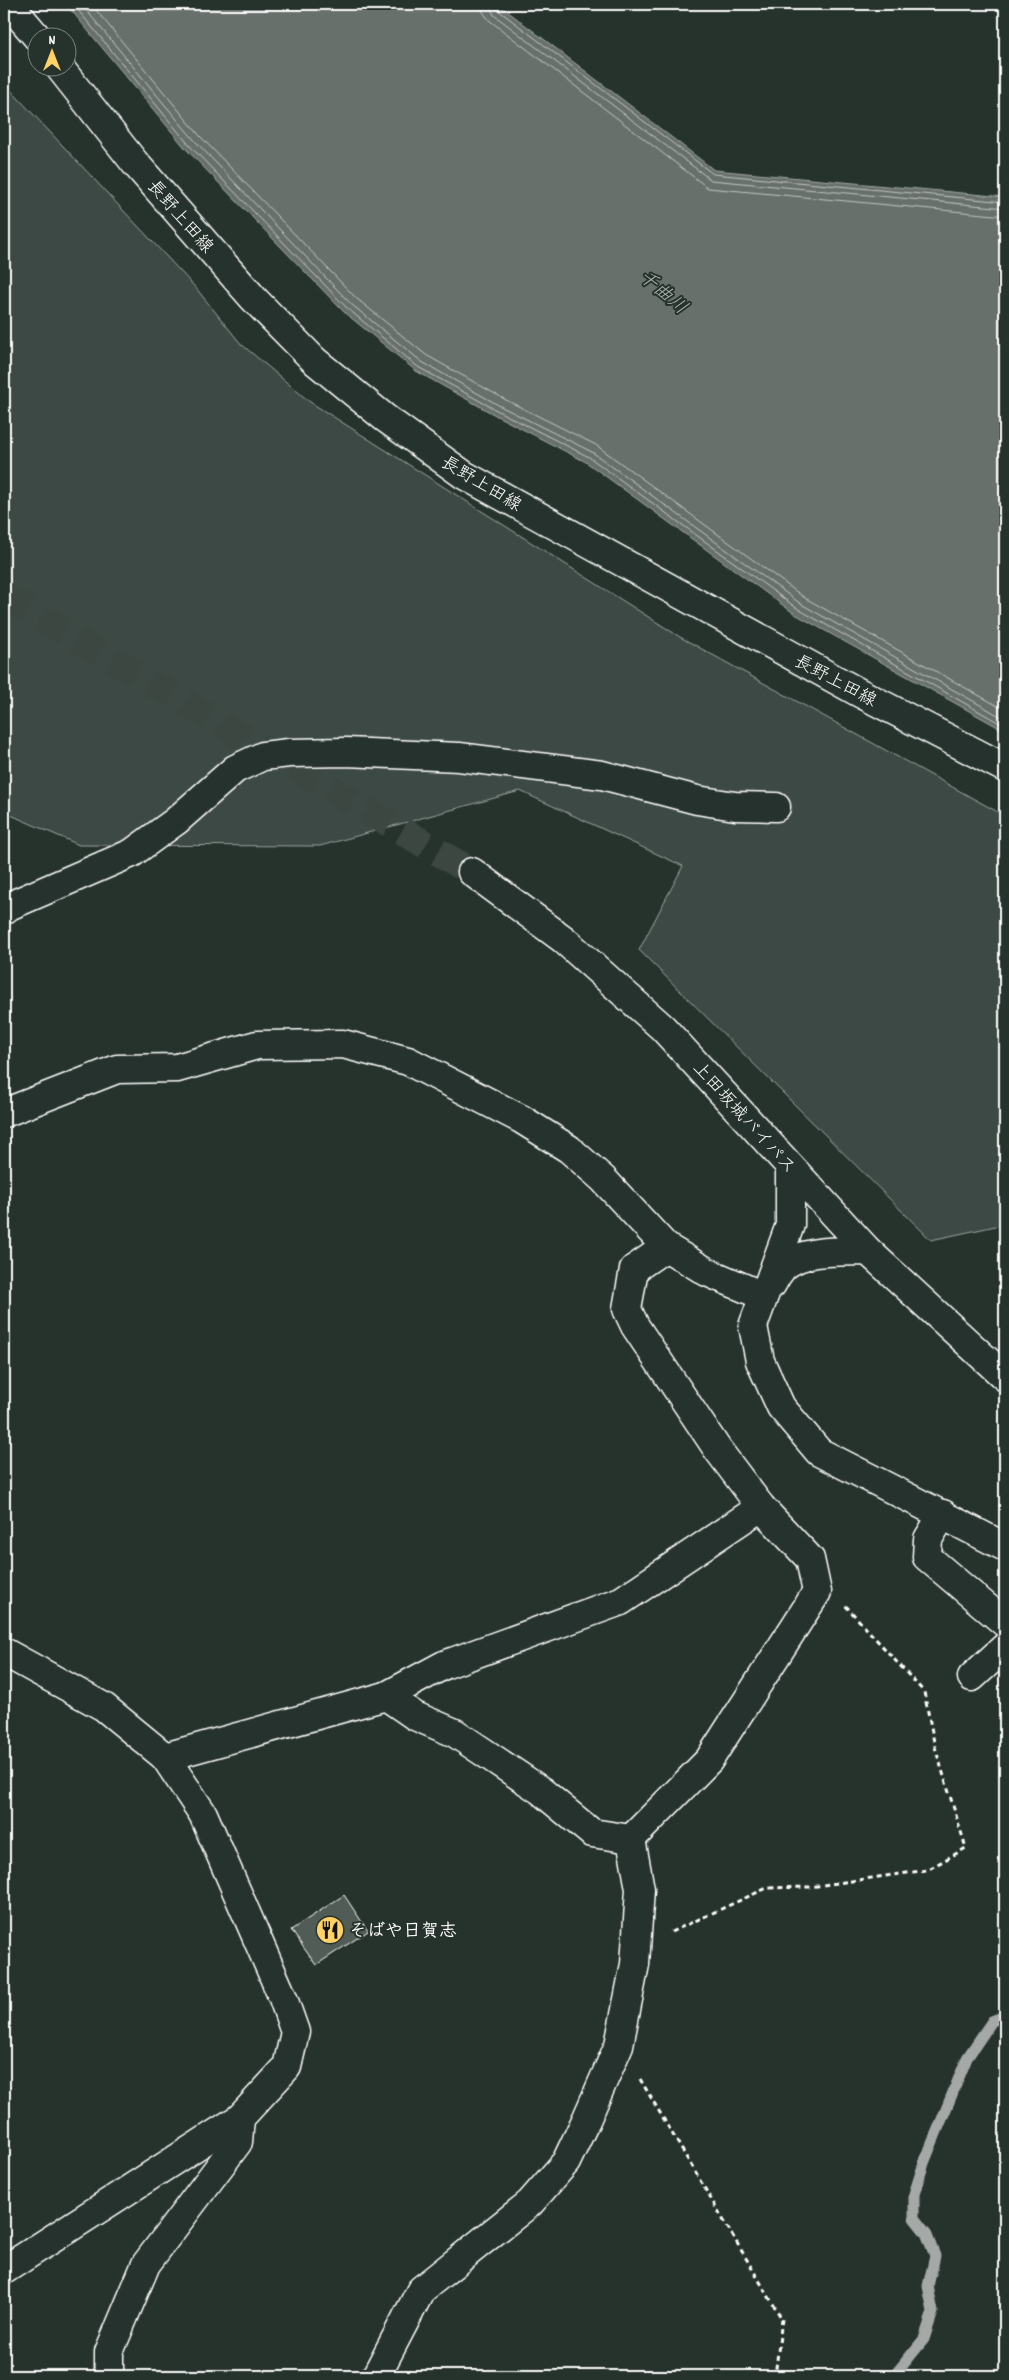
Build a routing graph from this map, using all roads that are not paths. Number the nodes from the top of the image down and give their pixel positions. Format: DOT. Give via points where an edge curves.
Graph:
graph roads {
  1 [pos="8,4"];
  2 [pos="29,28"];
  3 [pos="68,78"];
  4 [pos="1005,768"];
  5 [pos="776,807"];
  6 [pos="472,872"];
  7 [pos="4,910"];
  8 [pos="4,1113"];
  9 [pos="790,1167"];
  10 [pos="666,1247"];
  11 [pos="868,1252"];
  12 [pos="763,1296"];
  13 [pos="1005,1377"];
  14 [pos="761,1507"];
  15 [pos="943,1514"];
  16 [pos="1005,1547"];
  17 [pos="1005,1623"];
  18 [pos="1005,1647"];
  19 [pos="4,1652"];
  20 [pos="972,1677"];
  21 [pos="386,1696"];
  22 [pos="166,1757"];
  23 [pos="631,1839"];
  24 [pos="240,2118"];
  25 [pos="4,2270"];
  26 [pos="110,2376"];
  27 [pos="376,2376"];
  1 -- 2 [label="main road"];
  3 -- 4 [label="main road, 長野上田線" via="134,163 254,299 315,361 385,418 481,485 850,688"];
  5 -- 7 [label="main road" via="735,806 697,800 602,776 460,757 346,752 264,756 235,769 176,822 132,853"];
  6 -- 9 [label="main road, 上田坂城バイパス" via="563,939 663,1028"];
  8 -- 10 [label="main road" via="117,1069 176,1068 257,1045 343,1044 408,1061 466,1089 569,1149 603,1179"];
  9 -- 11 [label="main road, 上田坂城バイパス"];
  9 -- 12 [label="main road" via="790,1225"];
  10 -- 12 [label="main road" via="707,1272"];
  10 -- 14 [label="main road" via="634,1269 627,1309 707,1433"];
  11 -- 12 [label="main road" via="799,1257 783,1268"];
  11 -- 13 [label="main road, 上田坂城バイパス"];
  12 -- 15 [label="main road" via="753,1326 760,1361 782,1407 819,1452"];
  14 -- 21 [label="main road" via="621,1601 444,1665"];
  14 -- 23 [label="main road" via="810,1558 817,1592 709,1760"];
  15 -- 16 [label="main road"];
  15 -- 17 [label="main road" via="928,1539 927,1557"];
  18 -- 20 [label="main road"];
  19 -- 22 [label="main road" via="104,1707"];
  21 -- 22 [label="main road"];
  21 -- 23 [label="main road" via="415,1716 455,1733 540,1790 592,1833"];
  22 -- 24 [label="main road" via="203,1814 295,2032 287,2067"];
  23 -- 27 [label="main road" via="640,1889 635,1964 619,2045 566,2162 530,2203 421,2290"];
  24 -- 25 [label="main road"];
  24 -- 26 [label="main road" via="238,2142 146,2264 110,2352"];
}
